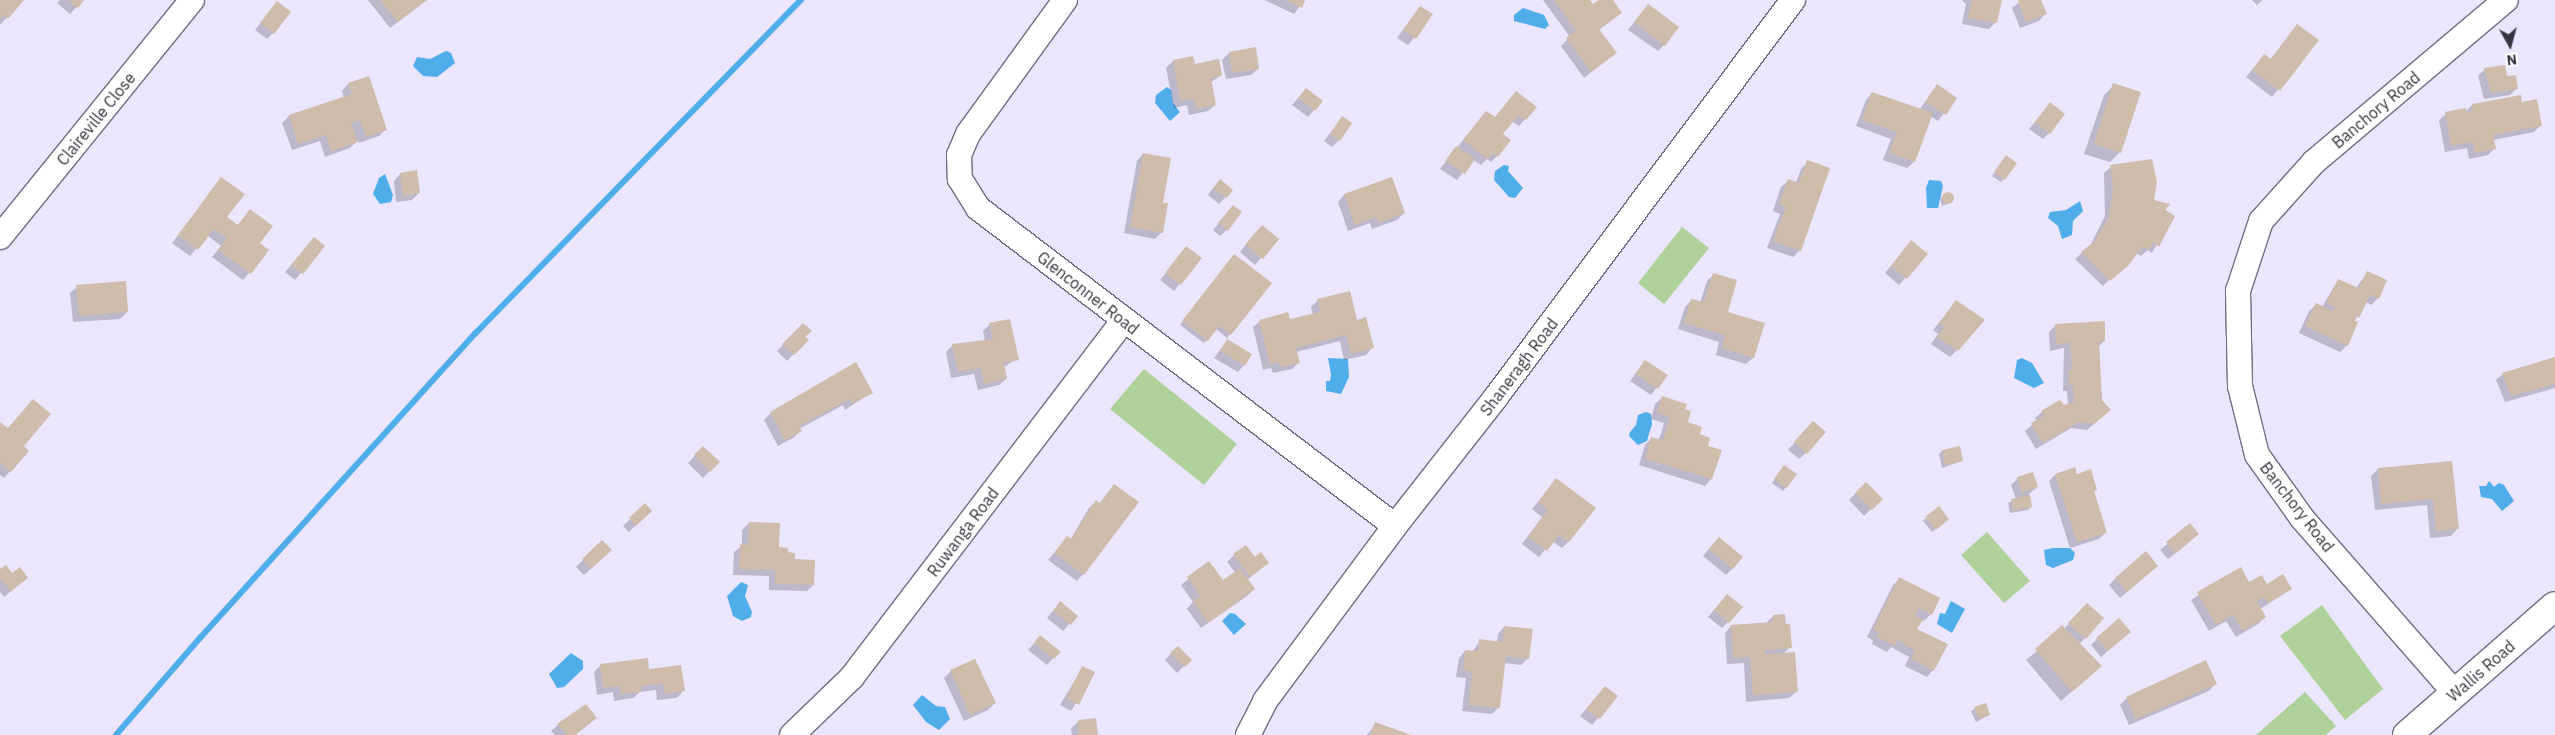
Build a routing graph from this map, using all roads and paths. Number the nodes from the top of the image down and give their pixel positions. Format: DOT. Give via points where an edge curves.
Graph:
graph roads {
  1 [pos="192,0"];
  2 [pos="1065,0"];
  3 [pos="1793,0"];
  4 [pos="2506,0"];
  5 [pos="0,237"];
  6 [pos="1124,321"];
  7 [pos="1395,526"];
  8 [pos="2555,606"];
  9 [pos="2455,693"];
  10 [pos="792,735"];
  11 [pos="1248,735"];
  12 [pos="2407,735"];
  1 -- 5 [label="street, Claireville Close"];
  2 -- 6 [label="street, Glenconner Road" via="968,134 959,155 960,180 978,208"];
  3 -- 7 [label="street, Shaneragh Road" via="1502,390"];
  4 -- 9 [label="street, Banchory Road" via="2314,162 2261,221 2238,291 2240,386 2257,455 2302,518"];
  6 -- 7 [label="street, Glenconner Road"];
  6 -- 10 [label="street, Ruwanga Road" via="852,677"];
  7 -- 11 [label="street, Shaneragh Road" via="1265,701"];
  8 -- 9 [label="street, Wallis Road"];
  9 -- 12 [label="street, Wallis Road"];
}
